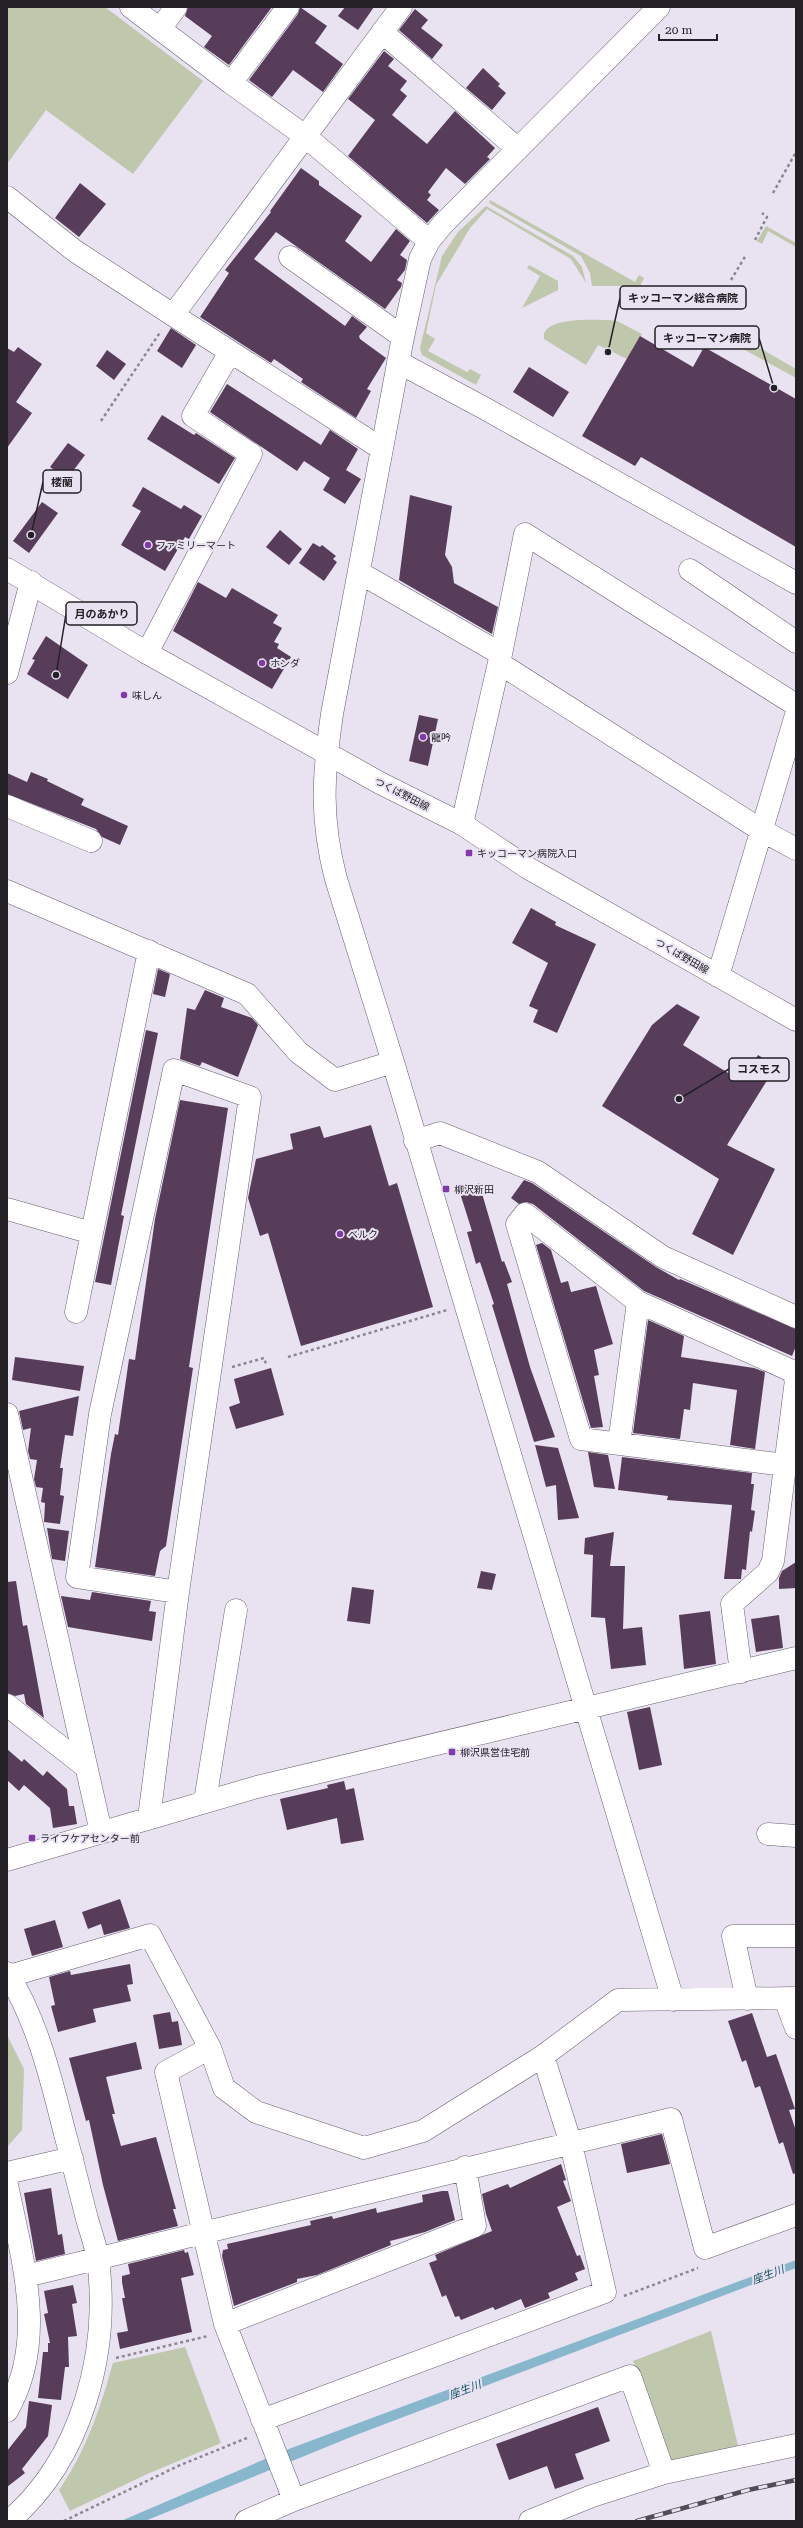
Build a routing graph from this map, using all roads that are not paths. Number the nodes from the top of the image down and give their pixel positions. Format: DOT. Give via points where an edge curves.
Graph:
graph roads {
  1 [pos="131,7"];
  2 [pos="176,7"];
  3 [pos="288,7"];
  4 [pos="401,7"];
  5 [pos="659,7"];
  6 [pos="160,29"];
  7 [pos="382,32"];
  8 [pos="230,83"];
  9 [pos="305,136"];
  10 [pos="518,149"];
  11 [pos="7,197"];
  12 [pos="429,241"];
  13 [pos="290,257"];
  14 [pos="173,314"];
  15 [pos="403,337"];
  16 [pos="230,352"];
  17 [pos="398,362"];
  18 [pos="382,449"];
  19 [pos="7,569"];
  20 [pos="690,570"];
  21 [pos="360,573"];
  22 [pos="31,582"];
  23 [pos="796,583"];
  24 [pos="796,642"];
  25 [pos="147,652"];
  26 [pos="500,659"];
  27 [pos="7,673"];
  28 [pos="796,705"];
  29 [pos="796,716"];
  30 [pos="326,751"];
  31 [pos="7,806"];
  32 [pos="462,824"];
  33 [pos="761,830"];
  34 [pos="91,841"];
  35 [pos="796,849"];
  36 [pos="7,891"];
  37 [pos="149,951"];
  38 [pos="718,976"];
  39 [pos="796,1020"];
  40 [pos="393,1062"];
  41 [pos="415,1140"];
  42 [pos="7,1210"];
  43 [pos="92,1233"];
  44 [pos="638,1302"];
  45 [pos="76,1312"];
  46 [pos="796,1317"];
  47 [pos="7,1414"];
  48 [pos="619,1444"];
  49 [pos="785,1465"];
  50 [pos="178,1592"];
  51 [pos="236,1610"];
  52 [pos="796,1658"];
  53 [pos="741,1672"];
  54 [pos="7,1705"];
  55 [pos="586,1708"];
  56 [pos="86,1767"];
  57 [pos="205,1801"];
  58 [pos="149,1818"];
  59 [pos="101,1832"];
  60 [pos="768,1834"];
  61 [pos="796,1836"];
  62 [pos="7,1860"];
  63 [pos="796,1936"];
  64 [pos="8,1975"];
  65 [pos="747,1999"];
  66 [pos="791,1999"];
  67 [pos="673,2000"];
  68 [pos="796,2028"];
  69 [pos="210,2048"];
  70 [pos="543,2056"];
  71 [pos="571,2144"];
  72 [pos="72,2158"];
  73 [pos="465,2167"];
  74 [pos="7,2173"];
  75 [pos="7,2185"];
  76 [pos="796,2215"];
  77 [pos="204,2233"];
  78 [pos="98,2259"];
  79 [pos="26,2276"];
  80 [pos="226,2328"];
  81 [pos="7,2411"];
  82 [pos="265,2428"];
  83 [pos="796,2445"];
  84 [pos="664,2473"];
  85 [pos="291,2493"];
  86 [pos="9,2521"];
  87 [pos="246,2521"];
  88 [pos="530,2521"];
  1 -- 6 [label="street"];
  2 -- 6 [label="street"];
  3 -- 8 [label="street"];
  4 -- 7 [label="street"];
  5 -- 10 [label="street"];
  6 -- 8 [label="street"];
  7 -- 9 [label="street"];
  7 -- 10 [label="street"];
  8 -- 9 [label="street"];
  9 -- 12 [label="street"];
  9 -- 14 [label="street"];
  10 -- 12 [label="street"];
  11 -- 14 [label="street" via="75,252"];
  12 -- 15 [label="street" via="420,259"];
  13 -- 15 [label="street"];
  14 -- 16 [label="street"];
  15 -- 17 [label="street"];
  16 -- 18 [label="street"];
  16 -- 25 [label="street" via="193,416 251,454"];
  17 -- 18 [label="street"];
  17 -- 23 [label="street"];
  18 -- 21 [label="street"];
  19 -- 22 [label="street, つくば野田線"];
  20 -- 24 [label="street"];
  21 -- 26 [label="street"];
  21 -- 30 [label="street"];
  22 -- 25 [label="street, つくば野田線"];
  22 -- 27 [label="street"];
  25 -- 30 [label="street, つくば野田線"];
  26 -- 28 [label="street" via="525,534"];
  26 -- 32 [label="street"];
  26 -- 33 [label="street"];
  29 -- 33 [label="street"];
  30 -- 32 [label="street, つくば野田線" via="380,783"];
  30 -- 40 [label="street" via="323,807 329,851"];
  31 -- 34 [label="street"];
  32 -- 38 [label="street, つくば野田線" via="528,868"];
  33 -- 35 [label="street"];
  33 -- 38 [label="street"];
  36 -- 37 [label="street"];
  37 -- 40 [label="street" via="247,994 298,1052 335,1080"];
  37 -- 43 [label="street"];
  38 -- 39 [label="street, つくば野田線"];
  40 -- 41 [label="street"];
  41 -- 46 [label="street" via="440,1133 538,1172 663,1257"];
  41 -- 55 [label="street"];
  42 -- 43 [label="street"];
  43 -- 45 [label="street"];
  44 -- 48 [label="street"];
  44 -- 48 [label="street" via="525,1214 517,1224 581,1439"];
  44 -- 49 [label="street" via="792,1370 796,1380"];
  47 -- 56 [label="street"];
  48 -- 49 [label="street"];
  49 -- 53 [label="street" via="773,1561 768,1572 732,1604"];
  50 -- 50 [label="street" via="250,1097 174,1070 100,1414 77,1577"];
  50 -- 58 [label="street"];
  51 -- 57 [label="street"];
  52 -- 53 [label="street"];
  53 -- 55 [label="street"];
  54 -- 56 [label="street"];
  55 -- 57 [label="street"];
  55 -- 67 [label="street"];
  56 -- 59 [label="street"];
  57 -- 58 [label="street"];
  58 -- 59 [label="street"];
  59 -- 62 [label="street"];
  60 -- 61 [label="street"];
  63 -- 65 [label="street" via="733,1936"];
  64 -- 69 [label="street" via="150,1935"];
  64 -- 72 [label="street" via="40,2046"];
  65 -- 66 [label="street"];
  65 -- 67 [label="street"];
  66 -- 68 [label="street"];
  67 -- 70 [label="street" via="618,2000"];
  69 -- 70 [label="street" via="224,2088 256,2112 364,2148 423,2131"];
  69 -- 77 [label="street" via="166,2072"];
  70 -- 71 [label="street"];
  71 -- 73 [label="street"];
  71 -- 76 [label="street" via="671,2119 705,2248"];
  71 -- 82 [label="street" via="605,2292"];
  72 -- 74 [label="street"];
  72 -- 78 [label="street"];
  73 -- 77 [label="street"];
  73 -- 80 [label="street" via="475,2226"];
  75 -- 79 [label="street"];
  77 -- 78 [label="street"];
  77 -- 80 [label="street"];
  78 -- 79 [label="street"];
  78 -- 86 [label="street" via="101,2319 96,2359 86,2401 69,2441 46,2479"];
  79 -- 81 [label="street" via="30,2321 26,2366"];
  80 -- 82 [label="street"];
  82 -- 85 [label="street"];
  83 -- 84 [label="street"];
  84 -- 85 [label="street" via="630,2376"];
  84 -- 88 [label="street" via="592,2496"];
  85 -- 87 [label="street"];
}
